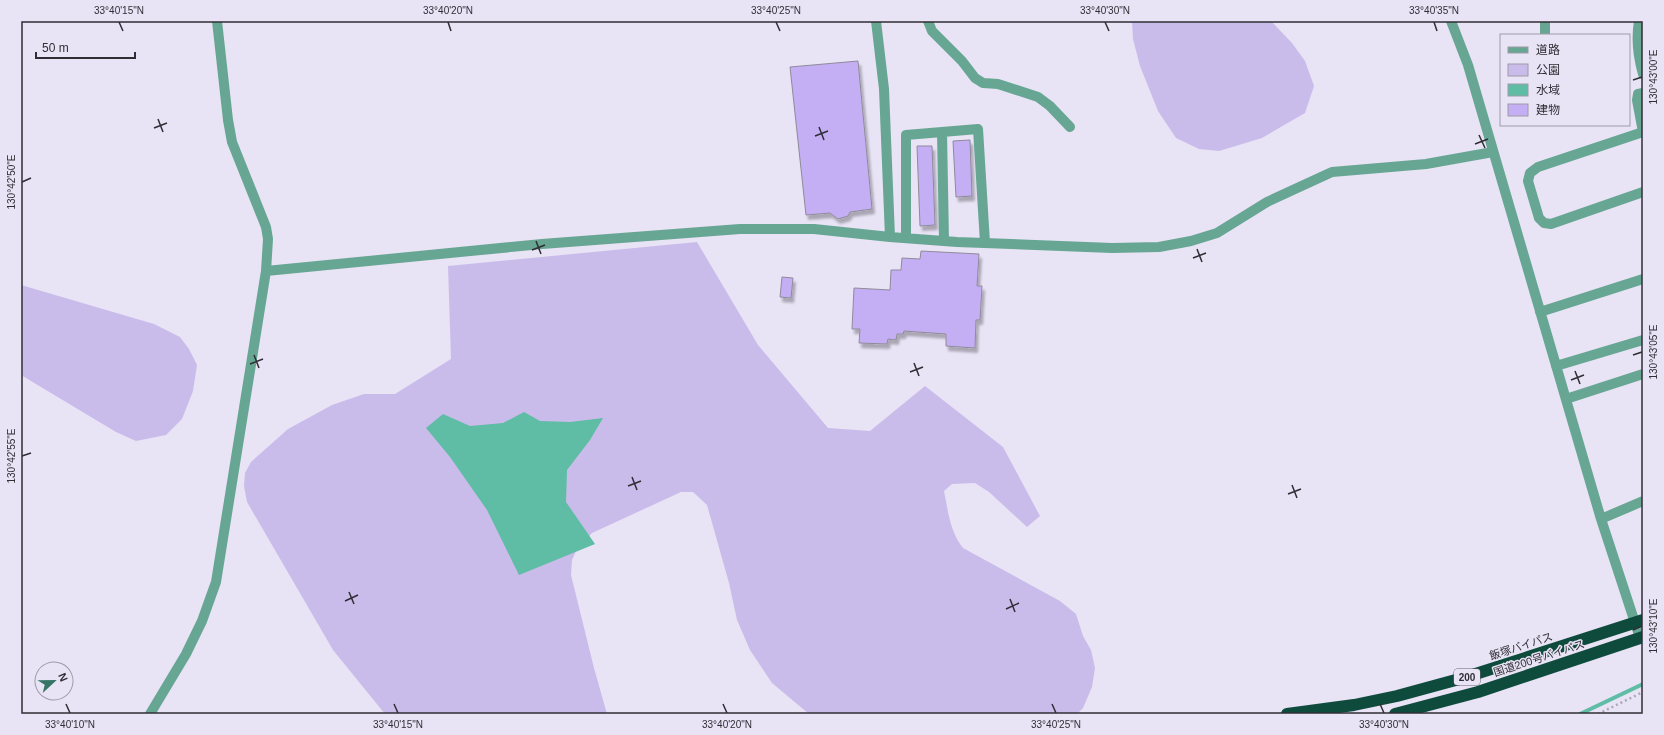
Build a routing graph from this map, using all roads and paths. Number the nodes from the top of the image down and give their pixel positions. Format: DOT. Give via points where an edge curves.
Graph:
graph roads {
  1 [pos="217,21"];
  2 [pos="876,21"];
  3 [pos="928,21"];
  4 [pos="1451,21"];
  5 [pos="1545,21"];
  6 [pos="1638,21"];
  7 [pos="1545,34"];
  8 [pos="1634,58"];
  9 [pos="1643,74"];
  10 [pos="1643,93"];
  11 [pos="1070,127"];
  12 [pos="942,132"];
  13 [pos="1643,132"];
  14 [pos="1493,152"];
  15 [pos="1643,192"];
  16 [pos="890,237"];
  17 [pos="906,238"];
  18 [pos="944,241"];
  19 [pos="984,243"];
  20 [pos="266,271"];
  21 [pos="1643,279"];
  22 [pos="1540,312"];
  23 [pos="1643,340"];
  24 [pos="1556,366"];
  25 [pos="1643,374"];
  26 [pos="1566,399"];
  27 [pos="1643,501"];
  28 [pos="1602,519"];
  29 [pos="1639,621"];
  30 [pos="1641,637"];
  31 [pos="1643,692"];
  32 [pos="150,714"];
  33 [pos="1287,714"];
  34 [pos="1395,714"];
  35 [pos="1598,714"];
  1 -- 20 [label="street" via="232,142 266,227"];
  2 -- 16 [label="street" via="884,88"];
  3 -- 11 [label="street" via="932,32 962,61 975,78 984,83 998,84 1038,97"];
  4 -- 14 [label="street" via="1468,65"];
  5 -- 7 [label="street"];
  6 -- 8 [label="street"];
  8 -- 9 [label="street"];
  10 -- 13 [label="street" via="1638,94 1637,100"];
  12 -- 17 [label="street" via="906,134"];
  12 -- 18 [label="street"];
  12 -- 19 [label="street" via="978,129"];
  13 -- 15 [label="street" via="1538,167 1530,173 1528,181 1539,218 1544,223 1551,224"];
  14 -- 19 [label="street" via="1426,164 1332,172 1267,202 1217,233 1159,247 1112,248"];
  14 -- 22 [label="street"];
  16 -- 17 [label="street"];
  16 -- 20 [label="street" via="814,229 740,229 542,244"];
  17 -- 18 [label="street"];
  18 -- 19 [label="street"];
  20 -- 32 [label="street" via="216,582 202,621 186,654"];
  21 -- 22 [label="street"];
  22 -- 24 [label="street"];
  23 -- 24 [label="street"];
  24 -- 26 [label="street"];
  25 -- 26 [label="street"];
  26 -- 28 [label="street"];
  27 -- 28 [label="street"];
  28 -- 29 [label="street"];
  29 -- 30 [label="street"];
  29 -- 33 [label="highway, 飯塚バイパス / 200" via="1464,678 1397,696"];
  30 -- 34 [label="highway, 国道200号バイパス / 200" via="1478,692"];
  31 -- 35 [label="path"];
}
